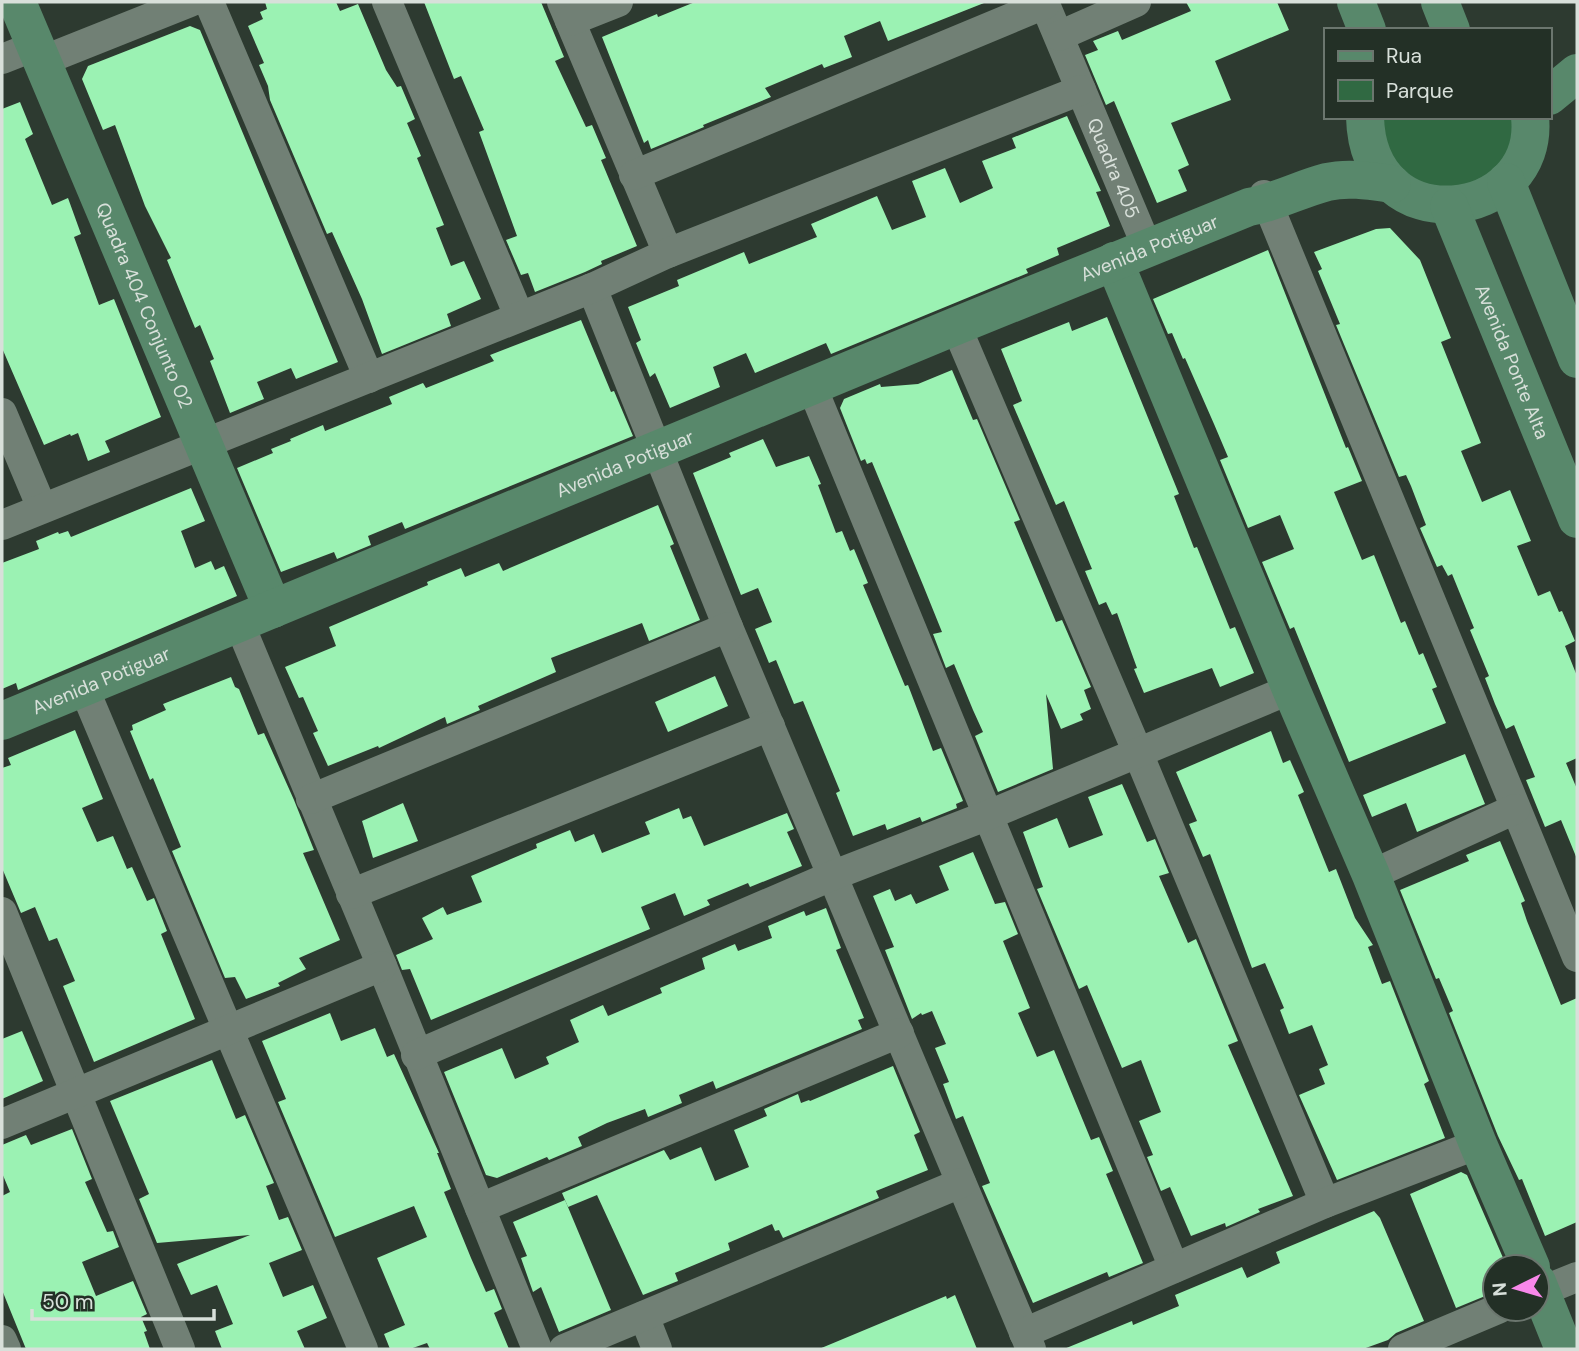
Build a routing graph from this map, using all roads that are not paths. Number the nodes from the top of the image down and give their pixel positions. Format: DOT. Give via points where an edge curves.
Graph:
graph roads {
  1 [pos="17,2"];
  2 [pos="190,2"];
  3 [pos="209,2"];
  4 [pos="387,2"];
  5 [pos="618,2"];
  6 [pos="1136,2"];
  7 [pos="1356,2"];
  8 [pos="1440,2"];
  9 [pos="1045,3"];
  10 [pos="566,12"];
  11 [pos="1366,28"];
  12 [pos="1450,28"];
  13 [pos="1059,36"];
  14 [pos="26,55"];
  15 [pos="1577,66"];
  16 [pos="1551,68"];
  17 [pos="1577,73"];
  18 [pos="1081,90"];
  19 [pos="1551,99"];
  20 [pos="1365,119"];
  21 [pos="1365,119"];
  22 [pos="1535,119"];
  23 [pos="634,175"];
  24 [pos="1506,181"];
  25 [pos="1392,184"];
  26 [pos="1261,202"];
  27 [pos="1449,206"];
  28 [pos="668,253"];
  29 [pos="1131,254"];
  30 [pos="592,288"];
  31 [pos="519,316"];
  32 [pos="956,326"];
  33 [pos="1577,359"];
  34 [pos="369,379"];
  35 [pos="812,387"];
  36 [pos="2,412"];
  37 [pos="201,443"];
  38 [pos="658,449"];
  39 [pos="41,508"];
  40 [pos="1577,519"];
  41 [pos="2,525"];
  42 [pos="256,616"];
  43 [pos="728,627"];
  44 [pos="83,686"];
  45 [pos="1291,689"];
  46 [pos="2,721"];
  47 [pos="770,726"];
  48 [pos="1138,753"];
  49 [pos="312,799"];
  50 [pos="1515,809"];
  51 [pos="986,816"];
  52 [pos="834,875"];
  53 [pos="1371,875"];
  54 [pos="351,894"];
  55 [pos="2,912"];
  56 [pos="1577,957"];
  57 [pos="382,966"];
  58 [pos="227,1031"];
  59 [pos="899,1033"];
  60 [pos="416,1055"];
  61 [pos="76,1093"];
  62 [pos="2,1124"];
  63 [pos="1478,1144"];
  64 [pos="961,1184"];
  65 [pos="1325,1203"];
  66 [pos="480,1208"];
  67 [pos="1523,1253"];
  68 [pos="1174,1268"];
  69 [pos="1577,1277"];
  70 [pos="1551,1281"];
  71 [pos="643,1316"];
  72 [pos="1481,1316"];
  73 [pos="1551,1318"];
  74 [pos="2,1340"];
  75 [pos="1027,1341"];
  76 [pos="6,1349"];
  77 [pos="180,1349"];
  78 [pos="363,1349"];
  79 [pos="537,1349"];
  80 [pos="564,1349"];
  81 [pos="657,1349"];
  82 [pos="1403,1349"];
  83 [pos="1564,1349"];
  1 -- 14 [label="street, Quadra 404 Conjunto 02"];
  2 -- 14 [label="street"];
  3 -- 34 [label="street"];
  4 -- 31 [label="street"];
  5 -- 10 [label="street"];
  6 -- 13 [label="street"];
  7 -- 11 [label="street"];
  8 -- 12 [label="street"];
  9 -- 13 [label="street, Quadra 405"];
  9 -- 23 [label="street"];
  10 -- 23 [label="street"];
  13 -- 18 [label="street, Quadra 405"];
  14 -- 37 [label="street, Quadra 404 Conjunto 02"];
  15 -- 16 [label="street"];
  17 -- 19 [label="street, Avenida Potiguar"];
  18 -- 28 [label="street"];
  18 -- 29 [label="street, Quadra 405"];
  20 -- 25 [label="street, Avenida Potiguar" via="1371,154"];
  21 -- 26 [label="street, Avenida Potiguar" via="1341,158"];
  22 -- 24 [label="street, Avenida Potiguar" via="1519,166"];
  23 -- 28 [label="street"];
  24 -- 27 [label="street, Avenida Potiguar" via="1489,195"];
  24 -- 33 [label="street"];
  25 -- 26 [label="street, Avenida Potiguar" via="1329,181"];
  25 -- 27 [label="street, Avenida Potiguar" via="1428,204"];
  26 -- 29 [label="street, Avenida Potiguar"];
  26 -- 50 [label="street"];
  27 -- 40 [label="street, Avenida Ponte Alta"];
  28 -- 30 [label="street"];
  29 -- 32 [label="street, Avenida Potiguar"];
  29 -- 45 [label="street"];
  30 -- 31 [label="street"];
  30 -- 38 [label="street"];
  31 -- 34 [label="street"];
  32 -- 35 [label="street, Avenida Potiguar"];
  32 -- 48 [label="street"];
  34 -- 37 [label="street"];
  35 -- 38 [label="street, Avenida Potiguar"];
  35 -- 51 [label="street"];
  36 -- 39 [label="street"];
  37 -- 39 [label="street"];
  37 -- 42 [label="street, Quadra 404 Conjunto 02"];
  38 -- 42 [label="street, Avenida Potiguar"];
  38 -- 43 [label="street"];
  39 -- 41 [label="street"];
  42 -- 44 [label="street, Avenida Potiguar"];
  42 -- 49 [label="street"];
  43 -- 47 [label="street"];
  43 -- 49 [label="street"];
  44 -- 46 [label="street, Avenida Potiguar"];
  44 -- 58 [label="street"];
  45 -- 48 [label="street"];
  45 -- 53 [label="street"];
  47 -- 52 [label="street"];
  47 -- 54 [label="street"];
  48 -- 51 [label="street"];
  48 -- 65 [label="street"];
  49 -- 54 [label="street"];
  50 -- 53 [label="street"];
  50 -- 56 [label="street"];
  51 -- 52 [label="street"];
  51 -- 68 [label="street"];
  52 -- 59 [label="street"];
  52 -- 60 [label="street"];
  53 -- 63 [label="street"];
  54 -- 57 [label="street"];
  55 -- 61 [label="street"];
  57 -- 58 [label="street"];
  57 -- 60 [label="street"];
  58 -- 61 [label="street"];
  58 -- 78 [label="street"];
  59 -- 64 [label="street"];
  59 -- 66 [label="street"];
  60 -- 66 [label="street"];
  61 -- 62 [label="street"];
  61 -- 77 [label="street"];
  63 -- 65 [label="street"];
  63 -- 67 [label="street"];
  64 -- 71 [label="street"];
  64 -- 75 [label="street"];
  65 -- 68 [label="street"];
  66 -- 79 [label="street"];
  68 -- 75 [label="street"];
  69 -- 70 [label="street"];
  71 -- 80 [label="street"];
  71 -- 81 [label="street"];
  72 -- 82 [label="street"];
  73 -- 83 [label="street"];
  74 -- 76 [label="street"];
}
